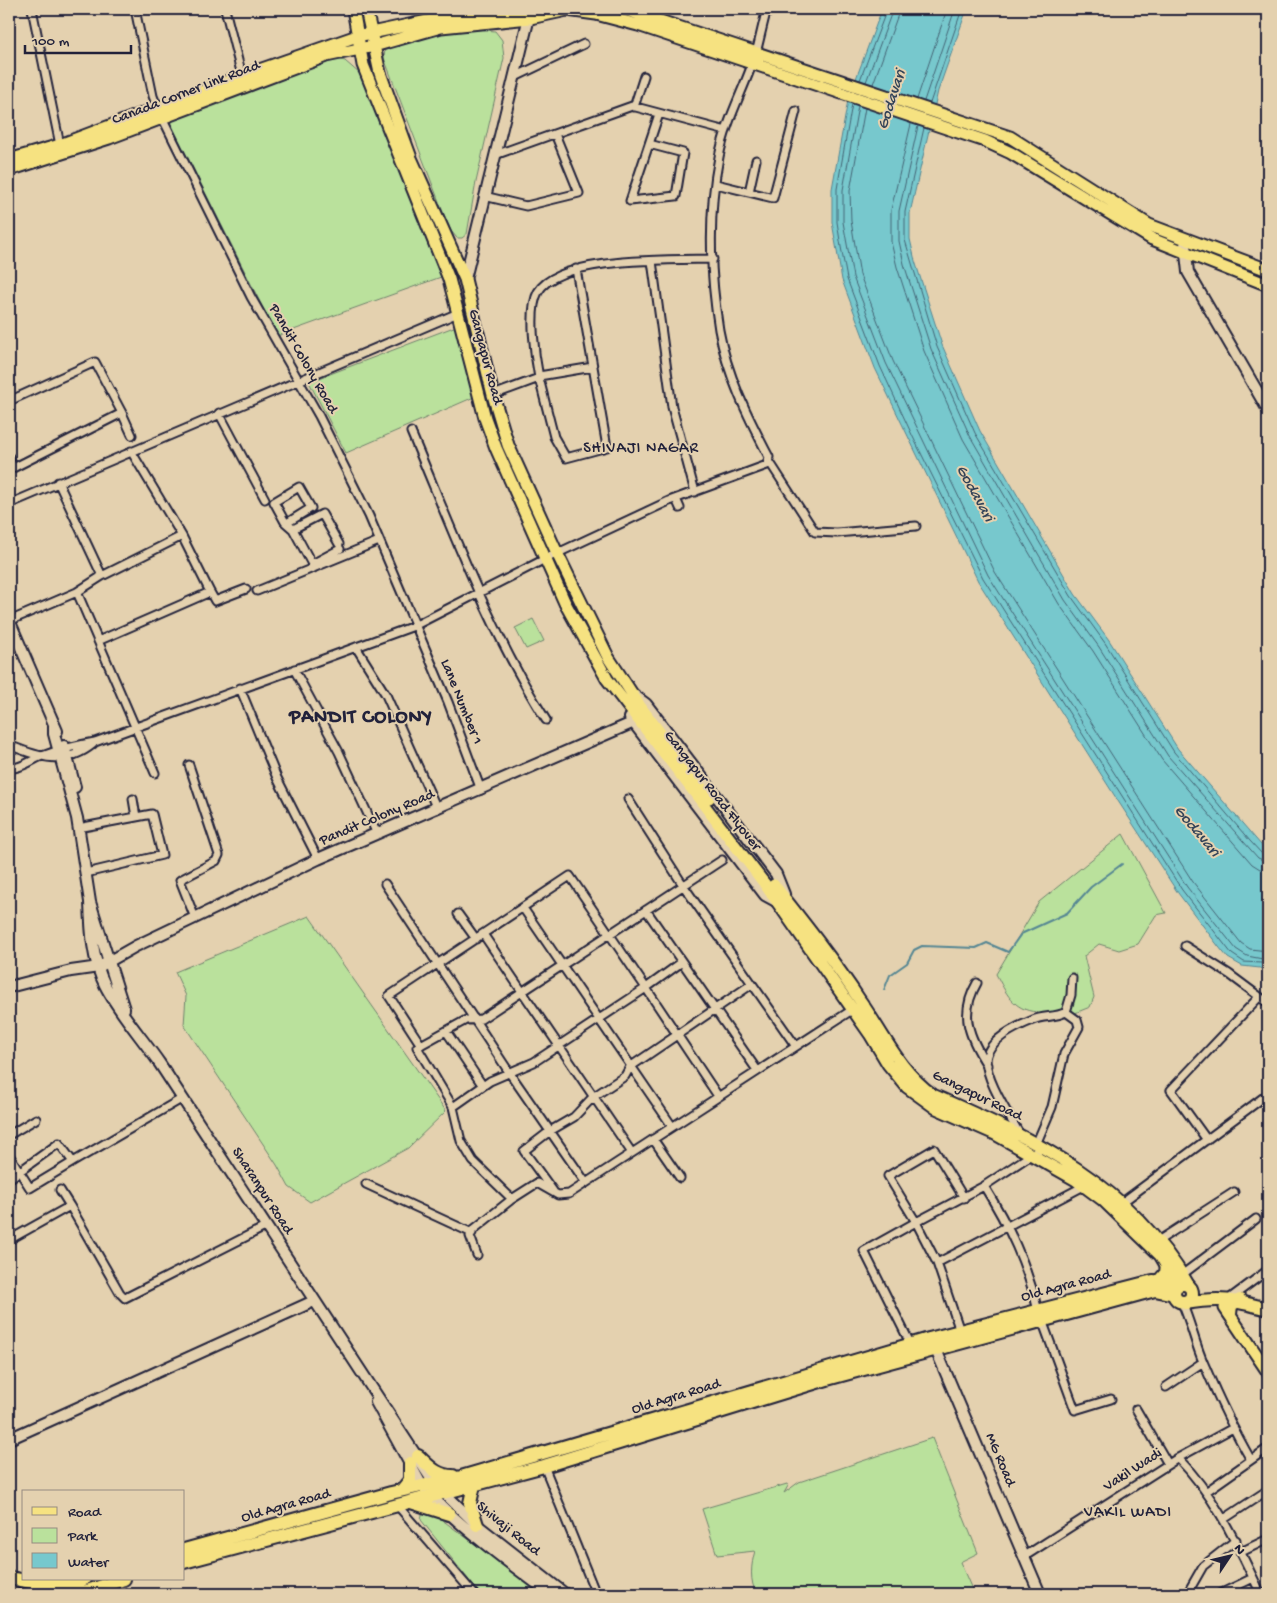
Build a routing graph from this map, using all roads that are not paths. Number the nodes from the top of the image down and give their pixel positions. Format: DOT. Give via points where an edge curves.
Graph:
graph roads {
  1 [pos="32,9"];
  2 [pos="135,9"];
  3 [pos="225,9"];
  4 [pos="353,9"];
  5 [pos="366,9"];
  6 [pos="521,9"];
  7 [pos="624,9"];
  8 [pos="767,9"];
  9 [pos="572,10"];
  10 [pos="456,12"];
  11 [pos="530,13"];
  12 [pos="371,33"];
  13 [pos="357,36"];
  14 [pos="584,44"];
  15 [pos="374,46"];
  16 [pos="359,50"];
  17 [pos="754,57"];
  18 [pos="242,76"];
  19 [pos="644,76"];
  20 [pos="514,77"];
  21 [pos="832,84"];
  22 [pos="634,107"];
  23 [pos="796,111"];
  24 [pos="161,114"];
  25 [pos="659,114"];
  26 [pos="726,131"];
  27 [pos="555,134"];
  28 [pos="649,144"];
  29 [pos="60,145"];
  30 [pos="495,155"];
  31 [pos="9,160"];
  32 [pos="756,160"];
  33 [pos="9,170"];
  34 [pos="716,184"];
  35 [pos="749,192"];
  36 [pos="484,196"];
  37 [pos="1186,239"];
  38 [pos="1185,252"];
  39 [pos="713,259"];
  40 [pos="652,261"];
  41 [pos="576,269"];
  42 [pos="1268,270"];
  43 [pos="465,279"];
  44 [pos="1268,286"];
  45 [pos="458,313"];
  46 [pos="593,367"];
  47 [pos="539,377"];
  48 [pos="299,381"];
  49 [pos="492,395"];
  50 [pos="9,402"];
  51 [pos="1268,410"];
  52 [pos="122,413"];
  53 [pos="219,414"];
  54 [pos="411,432"];
  55 [pos="132,435"];
  56 [pos="131,451"];
  57 [pos="9,457"];
  58 [pos="769,461"];
  59 [pos="11,469"];
  60 [pos="58,482"];
  61 [pos="695,492"];
  62 [pos="265,499"];
  63 [pos="676,499"];
  64 [pos="9,504"];
  65 [pos="680,508"];
  66 [pos="287,523"];
  67 [pos="916,526"];
  68 [pos="293,528"];
  69 [pos="182,536"];
  70 [pos="379,541"];
  71 [pos="557,553"];
  72 [pos="545,559"];
  73 [pos="324,561"];
  74 [pos="313,566"];
  75 [pos="102,576"];
  76 [pos="246,589"];
  77 [pos="77,592"];
  78 [pos="210,592"];
  79 [pos="257,592"];
  80 [pos="480,594"];
  81 [pos="9,621"];
  82 [pos="414,626"];
  83 [pos="98,641"];
  84 [pos="356,647"];
  85 [pos="294,669"];
  86 [pos="240,688"];
  87 [pos="626,696"];
  88 [pos="635,714"];
  89 [pos="546,720"];
  90 [pos="134,727"];
  91 [pos="9,745"];
  92 [pos="63,753"];
  93 [pos="39,757"];
  94 [pos="189,765"];
  95 [pos="9,768"];
  96 [pos="155,772"];
  97 [pos="481,790"];
  98 [pos="132,798"];
  99 [pos="628,799"];
  100 [pos="437,809"];
  101 [pos="136,817"];
  102 [pos="78,823"];
  103 [pos="377,834"];
  104 [pos="318,859"];
  105 [pos="722,860"];
  106 [pos="86,873"];
  107 [pos="385,884"];
  108 [pos="683,885"];
  109 [pos="782,901"];
  110 [pos="523,908"];
  111 [pos="646,910"];
  112 [pos="458,914"];
  113 [pos="195,918"];
  114 [pos="483,934"];
  115 [pos="609,934"];
  116 [pos="476,939"];
  117 [pos="98,945"];
  118 [pos="1185,946"];
  119 [pos="103,960"];
  120 [pos="682,962"];
  121 [pos="438,964"];
  122 [pos="561,966"];
  123 [pos="1072,978"];
  124 [pos="977,983"];
  125 [pos="752,984"];
  126 [pos="9,987"];
  127 [pos="646,988"];
  128 [pos="521,992"];
  129 [pos="1260,997"];
  130 [pos="1268,1003"];
  131 [pos="857,1006"];
  132 [pos="715,1009"];
  133 [pos="1066,1012"];
  134 [pos="128,1019"];
  135 [pos="474,1020"];
  136 [pos="598,1020"];
  137 [pos="446,1031"];
  138 [pos="677,1035"];
  139 [pos="421,1045"];
  140 [pos="795,1045"];
  141 [pos="558,1047"];
  142 [pos="986,1065"];
  143 [pos="630,1067"];
  144 [pos="757,1070"];
  145 [pos="509,1072"];
  146 [pos="483,1086"];
  147 [pos="1268,1094"];
  148 [pos="718,1096"];
  149 [pos="593,1097"];
  150 [pos="183,1098"];
  151 [pos="453,1107"];
  152 [pos="36,1119"];
  153 [pos="672,1126"];
  154 [pos="550,1131"];
  155 [pos="1019,1133"];
  156 [pos="9,1135"];
  157 [pos="652,1139"];
  158 [pos="1207,1140"];
  159 [pos="1040,1144"];
  160 [pos="632,1153"];
  161 [pos="1033,1154"];
  162 [pos="9,1155"];
  163 [pos="73,1162"];
  164 [pos="19,1171"];
  165 [pos="9,1178"];
  166 [pos="680,1178"];
  167 [pos="586,1183"];
  168 [pos="366,1184"];
  169 [pos="984,1186"];
  170 [pos="1084,1186"];
  171 [pos="60,1190"];
  172 [pos="1234,1192"];
  173 [pos="554,1193"];
  174 [pos="964,1198"];
  175 [pos="512,1199"];
  176 [pos="70,1206"];
  177 [pos="1118,1206"];
  178 [pos="1256,1219"];
  179 [pos="916,1222"];
  180 [pos="1008,1225"];
  181 [pos="267,1226"];
  182 [pos="472,1233"];
  183 [pos="9,1240"];
  184 [pos="1158,1241"];
  185 [pos="477,1255"];
  186 [pos="937,1263"];
  187 [pos="1167,1264"];
  188 [pos="1268,1270"];
  189 [pos="1159,1281"];
  190 [pos="1182,1291"];
  191 [pos="1210,1299"];
  192 [pos="1234,1300"];
  193 [pos="314,1301"];
  194 [pos="1268,1309"];
  195 [pos="1230,1314"];
  196 [pos="1040,1315"];
  197 [pos="960,1331"];
  198 [pos="933,1343"];
  199 [pos="911,1345"];
  200 [pos="1203,1362"];
  201 [pos="1268,1372"];
  202 [pos="1166,1387"];
  203 [pos="1111,1399"];
  204 [pos="1136,1409"];
  205 [pos="1233,1428"];
  206 [pos="9,1439"];
  207 [pos="1268,1448"];
  208 [pos="1178,1458"];
  209 [pos="414,1459"];
  210 [pos="1251,1460"];
  211 [pos="1168,1464"];
  212 [pos="544,1466"];
  213 [pos="461,1477"];
  214 [pos="428,1484"];
  215 [pos="474,1485"];
  216 [pos="402,1490"];
  217 [pos="1268,1490"];
  218 [pos="1207,1491"];
  219 [pos="438,1494"];
  220 [pos="410,1502"];
  221 [pos="397,1505"];
  222 [pos="449,1514"];
  223 [pos="1224,1519"];
  224 [pos="477,1525"];
  225 [pos="1268,1539"];
  226 [pos="1236,1540"];
  227 [pos="185,1550"];
  228 [pos="1241,1552"];
  229 [pos="1026,1556"];
  230 [pos="185,1562"];
  231 [pos="9,1578"];
  232 [pos="1253,1578"];
  233 [pos="83,1580"];
  234 [pos="119,1580"];
  235 [pos="74,1589"];
  236 [pos="9,1590"];
  237 [pos="1268,1590"];
  238 [pos="14,1594"];
  239 [pos="50,1594"];
  240 [pos="474,1594"];
  241 [pos="551,1594"];
  242 [pos="565,1594"];
  243 [pos="596,1594"];
  244 [pos="1040,1594"];
  245 [pos="1187,1594"];
  246 [pos="1220,1594"];
  247 [pos="1260,1594"];
  1 -- 29 [label="street"];
  2 -- 24 [label="street, Pandit Colony Road" via="153,96"];
  3 -- 18 [label="street"];
  4 -- 13 [label="main road, Gangapur Road"];
  5 -- 12 [label="main road, Gangapur Road"];
  6 -- 10 [label="main road, Canada Corner Link Road"];
  7 -- 17 [label="main road"];
  8 -- 17 [label="street"];
  9 -- 11 [label="main road, Canada Corner Link Road"];
  9 -- 17 [label="main road"];
  10 -- 12 [label="main road, Canada Corner Link Road"];
  11 -- 15 [label="main road, Canada Corner Link Road" via="441,27"];
  11 -- 20 [label="main road"];
  12 -- 13 [label="main road, Canada Corner Link Road"];
  12 -- 15 [label="main road, Gangapur Road"];
  13 -- 16 [label="main road, Gangapur Road"];
  13 -- 18 [label="main road, Canada Corner Link Road"];
  14 -- 20 [label="street"];
  15 -- 16 [label="main road, Canada Corner Link Road"];
  15 -- 43 [label="main road, Gangapur Road" via="380,73 410,158"];
  16 -- 24 [label="main road, Canada Corner Link Road" via="326,56"];
  16 -- 45 [label="main road, Gangapur Road" via="362,65 449,279"];
  17 -- 21 [label="main road"];
  17 -- 26 [label="street"];
  18 -- 24 [label="main road, Canada Corner Link Road"];
  19 -- 22 [label="street"];
  20 -- 30 [label="main road"];
  21 -- 37 [label="main road" via="1010,137 1139,220"];
  21 -- 38 [label="main road" via="1011,153 1141,233"];
  22 -- 25 [label="street"];
  22 -- 27 [label="street"];
  23 -- 35 [label="street" via="773,198"];
  24 -- 29 [label="main road, Canada Corner Link Road"];
  24 -- 33 [label="main road, Canada Corner Link Road"];
  24 -- 48 [label="street, Pandit Colony Road" via="251,297"];
  25 -- 26 [label="street"];
  25 -- 28 [label="street"];
  26 -- 34 [label="street"];
  27 -- 30 [label="street"];
  27 -- 36 [label="street" via="580,193 526,206"];
  28 -- 28 [label="street" via="636,182 630,201 676,196 683,153"];
  29 -- 31 [label="main road, Canada Corner Link Road"];
  30 -- 36 [label="main road"];
  32 -- 35 [label="street"];
  34 -- 35 [label="street"];
  34 -- 39 [label="street" via="712,217"];
  36 -- 43 [label="main road"];
  37 -- 38 [label="main road"];
  37 -- 42 [label="main road"];
  38 -- 44 [label="main road"];
  38 -- 51 [label="main road" via="1188,272"];
  39 -- 40 [label="street"];
  39 -- 58 [label="street" via="719,332 736,388"];
  40 -- 41 [label="street"];
  40 -- 61 [label="street" via="672,407"];
  41 -- 46 [label="street"];
  41 -- 47 [label="street" via="546,283 538,292 534,307"];
  43 -- 49 [label="main road, Gangapur Road"];
  45 -- 48 [label="street"];
  45 -- 72 [label="main road, Gangapur Road" via="496,448"];
  46 -- 47 [label="street"];
  46 -- 47 [label="street" via="607,447 566,458 554,437"];
  47 -- 49 [label="street"];
  48 -- 53 [label="street"];
  48 -- 70 [label="street, Pandit Colony Road"];
  49 -- 71 [label="main road, Gangapur Road" via="508,445"];
  50 -- 52 [label="street" via="95,362"];
  52 -- 55 [label="street"];
  52 -- 59 [label="street"];
  53 -- 56 [label="street"];
  53 -- 62 [label="street"];
  54 -- 80 [label="street"];
  56 -- 60 [label="street"];
  56 -- 69 [label="street"];
  57 -- 59 [label="street"];
  58 -- 61 [label="street" via="761,469"];
  58 -- 67 [label="street" via="815,532"];
  60 -- 64 [label="street"];
  60 -- 75 [label="street"];
  61 -- 63 [label="street"];
  63 -- 65 [label="street"];
  63 -- 71 [label="street"];
  66 -- 66 [label="street" via="311,508 299,487 274,502"];
  66 -- 68 [label="street"];
  68 -- 73 [label="street" via="321,514 340,547"];
  68 -- 74 [label="street"];
  69 -- 75 [label="street"];
  69 -- 78 [label="street"];
  70 -- 73 [label="street"];
  70 -- 82 [label="street, Pandit Colony Road"];
  71 -- 72 [label="street"];
  71 -- 87 [label="main road, Gangapur Road"];
  72 -- 80 [label="street"];
  72 -- 87 [label="main road, Gangapur Road" via="586,644 607,679"];
  73 -- 74 [label="street"];
  74 -- 79 [label="street"];
  75 -- 77 [label="street"];
  76 -- 78 [label="street" via="215,601"];
  77 -- 81 [label="street"];
  77 -- 83 [label="street"];
  78 -- 83 [label="street"];
  80 -- 82 [label="street"];
  80 -- 89 [label="street"];
  81 -- 92 [label="main road, Sharanpur Road"];
  82 -- 84 [label="street"];
  82 -- 97 [label="street, Lane Number 1" via="448,702"];
  83 -- 90 [label="street"];
  84 -- 85 [label="street"];
  84 -- 100 [label="street" via="386,696"];
  85 -- 86 [label="street"];
  85 -- 103 [label="street" via="339,752"];
  86 -- 90 [label="street"];
  86 -- 104 [label="street" via="277,778"];
  87 -- 88 [label="main road, Gangapur Road Flyover"];
  87 -- 88 [label="main road"];
  87 -- 109 [label="main road" via="646,704 776,874"];
  88 -- 97 [label="main road, Pandit Colony Road"];
  88 -- 109 [label="main road, Gangapur Road Flyover"];
  88 -- 109 [label="main road" via="765,895"];
  90 -- 92 [label="street"];
  90 -- 96 [label="street"];
  91 -- 93 [label="street"];
  92 -- 93 [label="street"];
  92 -- 102 [label="main road, Sharanpur Road" via="77,794"];
  93 -- 95 [label="street" via="30,764"];
  94 -- 113 [label="street" via="219,855 216,861 180,880"];
  97 -- 100 [label="main road, Pandit Colony Road"];
  98 -- 101 [label="street"];
  99 -- 108 [label="street"];
  100 -- 103 [label="main road, Pandit Colony Road"];
  101 -- 102 [label="street"];
  101 -- 106 [label="street" via="152,814 162,855"];
  102 -- 106 [label="main road, Sharanpur Road"];
  103 -- 104 [label="main road, Pandit Colony Road"];
  104 -- 113 [label="main road, Pandit Colony Road"];
  105 -- 108 [label="street"];
  106 -- 117 [label="main road, Sharanpur Road" via="90,931"];
  107 -- 121 [label="street"];
  108 -- 111 [label="street"];
  108 -- 125 [label="street"];
  109 -- 131 [label="main road, Gangapur Road"];
  110 -- 114 [label="street"];
  110 -- 115 [label="street" via="570,876"];
  110 -- 122 [label="street"];
  111 -- 115 [label="street"];
  111 -- 120 [label="street"];
  112 -- 116 [label="street"];
  113 -- 119 [label="main road, Pandit Colony Road"];
  114 -- 116 [label="street"];
  114 -- 128 [label="street"];
  115 -- 122 [label="street"];
  115 -- 127 [label="street"];
  116 -- 121 [label="street"];
  117 -- 119 [label="main road, Sharanpur Road"];
  117 -- 119 [label="main road"];
  118 -- 129 [label="street"];
  119 -- 126 [label="main road, Pandit Colony Road"];
  119 -- 134 [label="main road, Sharanpur Road" via="113,974"];
  119 -- 134 [label="main road, Sharanpur Road" via="103,979"];
  120 -- 127 [label="street"];
  120 -- 132 [label="street"];
  121 -- 135 [label="street"];
  121 -- 139 [label="street" via="389,996"];
  122 -- 128 [label="street"];
  122 -- 136 [label="street"];
  123 -- 133 [label="street"];
  124 -- 142 [label="street" via="969,997 967,1025"];
  125 -- 132 [label="street"];
  125 -- 140 [label="street"];
  127 -- 136 [label="street"];
  127 -- 138 [label="street"];
  128 -- 135 [label="street" via="481,1019"];
  128 -- 141 [label="street"];
  129 -- 130 [label="street"];
  129 -- 158 [label="street" via="1172,1090"];
  131 -- 140 [label="street"];
  131 -- 155 [label="main road, Gangapur Road" via="919,1085 933,1095"];
  131 -- 161 [label="main road, Gangapur Road" via="888,1064 918,1096 936,1108"];
  132 -- 138 [label="street"];
  132 -- 144 [label="street"];
  133 -- 142 [label="street" via="1058,1016 1042,1016 1006,1035 991,1048"];
  133 -- 159 [label="street" via="1077,1020 1079,1027 1064,1054"];
  134 -- 150 [label="main road, Sharanpur Road"];
  135 -- 137 [label="street" via="466,1020"];
  135 -- 145 [label="street"];
  136 -- 141 [label="street"];
  136 -- 143 [label="street"];
  137 -- 139 [label="street"];
  137 -- 146 [label="street"];
  138 -- 143 [label="street"];
  138 -- 148 [label="street"];
  139 -- 151 [label="street" via="417,1047"];
  140 -- 144 [label="street"];
  141 -- 145 [label="street"];
  141 -- 149 [label="street"];
  142 -- 155 [label="street"];
  143 -- 149 [label="street" via="625,1076"];
  143 -- 153 [label="street"];
  144 -- 148 [label="street"];
  145 -- 146 [label="street"];
  145 -- 154 [label="street"];
  146 -- 151 [label="street"];
  147 -- 158 [label="street"];
  148 -- 153 [label="street"];
  149 -- 154 [label="street" via="574,1117"];
  149 -- 160 [label="street"];
  150 -- 163 [label="street"];
  150 -- 181 [label="main road, Sharanpur Road"];
  151 -- 175 [label="street" via="461,1141 473,1161"];
  152 -- 156 [label="street"];
  153 -- 157 [label="street"];
  154 -- 167 [label="street"];
  154 -- 173 [label="street" via="524,1151"];
  155 -- 159 [label="main road, Gangapur Road"];
  157 -- 160 [label="street"];
  157 -- 166 [label="street"];
  158 -- 177 [label="street"];
  159 -- 161 [label="street"];
  159 -- 177 [label="main road, Gangapur Road" via="1099,1182"];
  160 -- 167 [label="street"];
  161 -- 169 [label="street"];
  161 -- 170 [label="main road, Gangapur Road"];
  162 -- 164 [label="street"];
  163 -- 164 [label="street" via="30,1188"];
  163 -- 164 [label="street" via="60,1143"];
  164 -- 165 [label="street"];
  167 -- 173 [label="street" via="569,1194"];
  168 -- 182 [label="street"];
  169 -- 174 [label="street"];
  169 -- 180 [label="street"];
  170 -- 177 [label="main road, Gangapur Road"];
  170 -- 180 [label="street"];
  171 -- 176 [label="street"];
  172 -- 184 [label="street"];
  173 -- 175 [label="street" via="537,1183"];
  174 -- 179 [label="street"];
  174 -- 179 [label="street" via="934,1149 888,1176"];
  175 -- 182 [label="street"];
  176 -- 181 [label="street" via="125,1298"];
  176 -- 183 [label="street"];
  177 -- 184 [label="main road, Gangapur Road"];
  177 -- 187 [label="main road, Gangapur Road"];
  178 -- 190 [label="street"];
  179 -- 186 [label="street"];
  179 -- 199 [label="street" via="864,1251"];
  180 -- 186 [label="street"];
  180 -- 196 [label="street" via="1026,1267"];
  181 -- 193 [label="main road, Sharanpur Road"];
  182 -- 185 [label="street" via="470,1236"];
  184 -- 190 [label="main road, Gangapur Road"];
  186 -- 197 [label="street"];
  187 -- 189 [label="highway" via="1166,1273"];
  187 -- 190 [label="main road, Gangapur Road"];
  188 -- 192 [label="street"];
  189 -- 190 [label="highway, Old Agra Road"];
  189 -- 196 [label="highway, Old Agra Road"];
  190 -- 191 [label="highway, Old Agra Road"];
  190 -- 196 [label="highway, Old Agra Road" via="1155,1290"];
  190 -- 200 [label="street"];
  191 -- 192 [label="highway, Old Agra Road"];
  191 -- 195 [label="main road" via="1224,1306"];
  192 -- 194 [label="highway, Old Agra Road"];
  192 -- 195 [label="highway"];
  193 -- 206 [label="main road"];
  193 -- 209 [label="main road, Sharanpur Road"];
  195 -- 201 [label="main road"];
  196 -- 197 [label="highway, Old Agra Road"];
  196 -- 198 [label="highway, Old Agra Road"];
  196 -- 203 [label="street" via="1075,1410"];
  197 -- 198 [label="highway, Old Agra Road"];
  198 -- 199 [label="highway, Old Agra Road"];
  198 -- 212 [label="highway, Old Agra Road"];
  198 -- 229 [label="main road, MG Road"];
  199 -- 213 [label="highway, Old Agra Road"];
  200 -- 202 [label="street"];
  200 -- 205 [label="street"];
  204 -- 211 [label="street"];
  205 -- 208 [label="street, Vakil Wadi"];
  205 -- 210 [label="street"];
  207 -- 210 [label="street"];
  208 -- 211 [label="street, Vakil Wadi"];
  208 -- 218 [label="street"];
  209 -- 213 [label="highway" via="440,1475"];
  209 -- 214 [label="main road, Sharanpur Road"];
  209 -- 216 [label="highway" via="410,1480"];
  210 -- 218 [label="street"];
  211 -- 229 [label="street, Vakil Wadi"];
  212 -- 215 [label="highway, Old Agra Road"];
  212 -- 243 [label="street"];
  213 -- 214 [label="highway, Old Agra Road"];
  214 -- 216 [label="highway, Old Agra Road"];
  214 -- 219 [label="main road, Shivaji Road"];
  215 -- 219 [label="highway, Old Agra Road"];
  215 -- 224 [label="highway" via="470,1503"];
  216 -- 227 [label="highway, Old Agra Road"];
  217 -- 223 [label="street"];
  218 -- 223 [label="street"];
  219 -- 220 [label="highway, Old Agra Road"];
  219 -- 222 [label="main road, Shivaji Road"];
  219 -- 224 [label="main road, Shivaji Road"];
  220 -- 221 [label="highway, Old Agra Road"];
  220 -- 222 [label="highway"];
  221 -- 230 [label="highway, Old Agra Road"];
  221 -- 240 [label="street"];
  222 -- 241 [label="main road, Shivaji Road"];
  223 -- 226 [label="street"];
  224 -- 242 [label="main road, Shivaji Road"];
  225 -- 228 [label="street"];
  226 -- 228 [label="street"];
  226 -- 245 [label="street" via="1203,1566"];
  228 -- 232 [label="street"];
  229 -- 244 [label="main road, MG Road"];
  231 -- 235 [label="highway"];
  232 -- 246 [label="street"];
  232 -- 247 [label="street"];
  233 -- 235 [label="highway"];
  234 -- 235 [label="highway"];
  235 -- 239 [label="highway"];
  236 -- 238 [label="highway"];
  237 -- 247 [label="street"];
}
